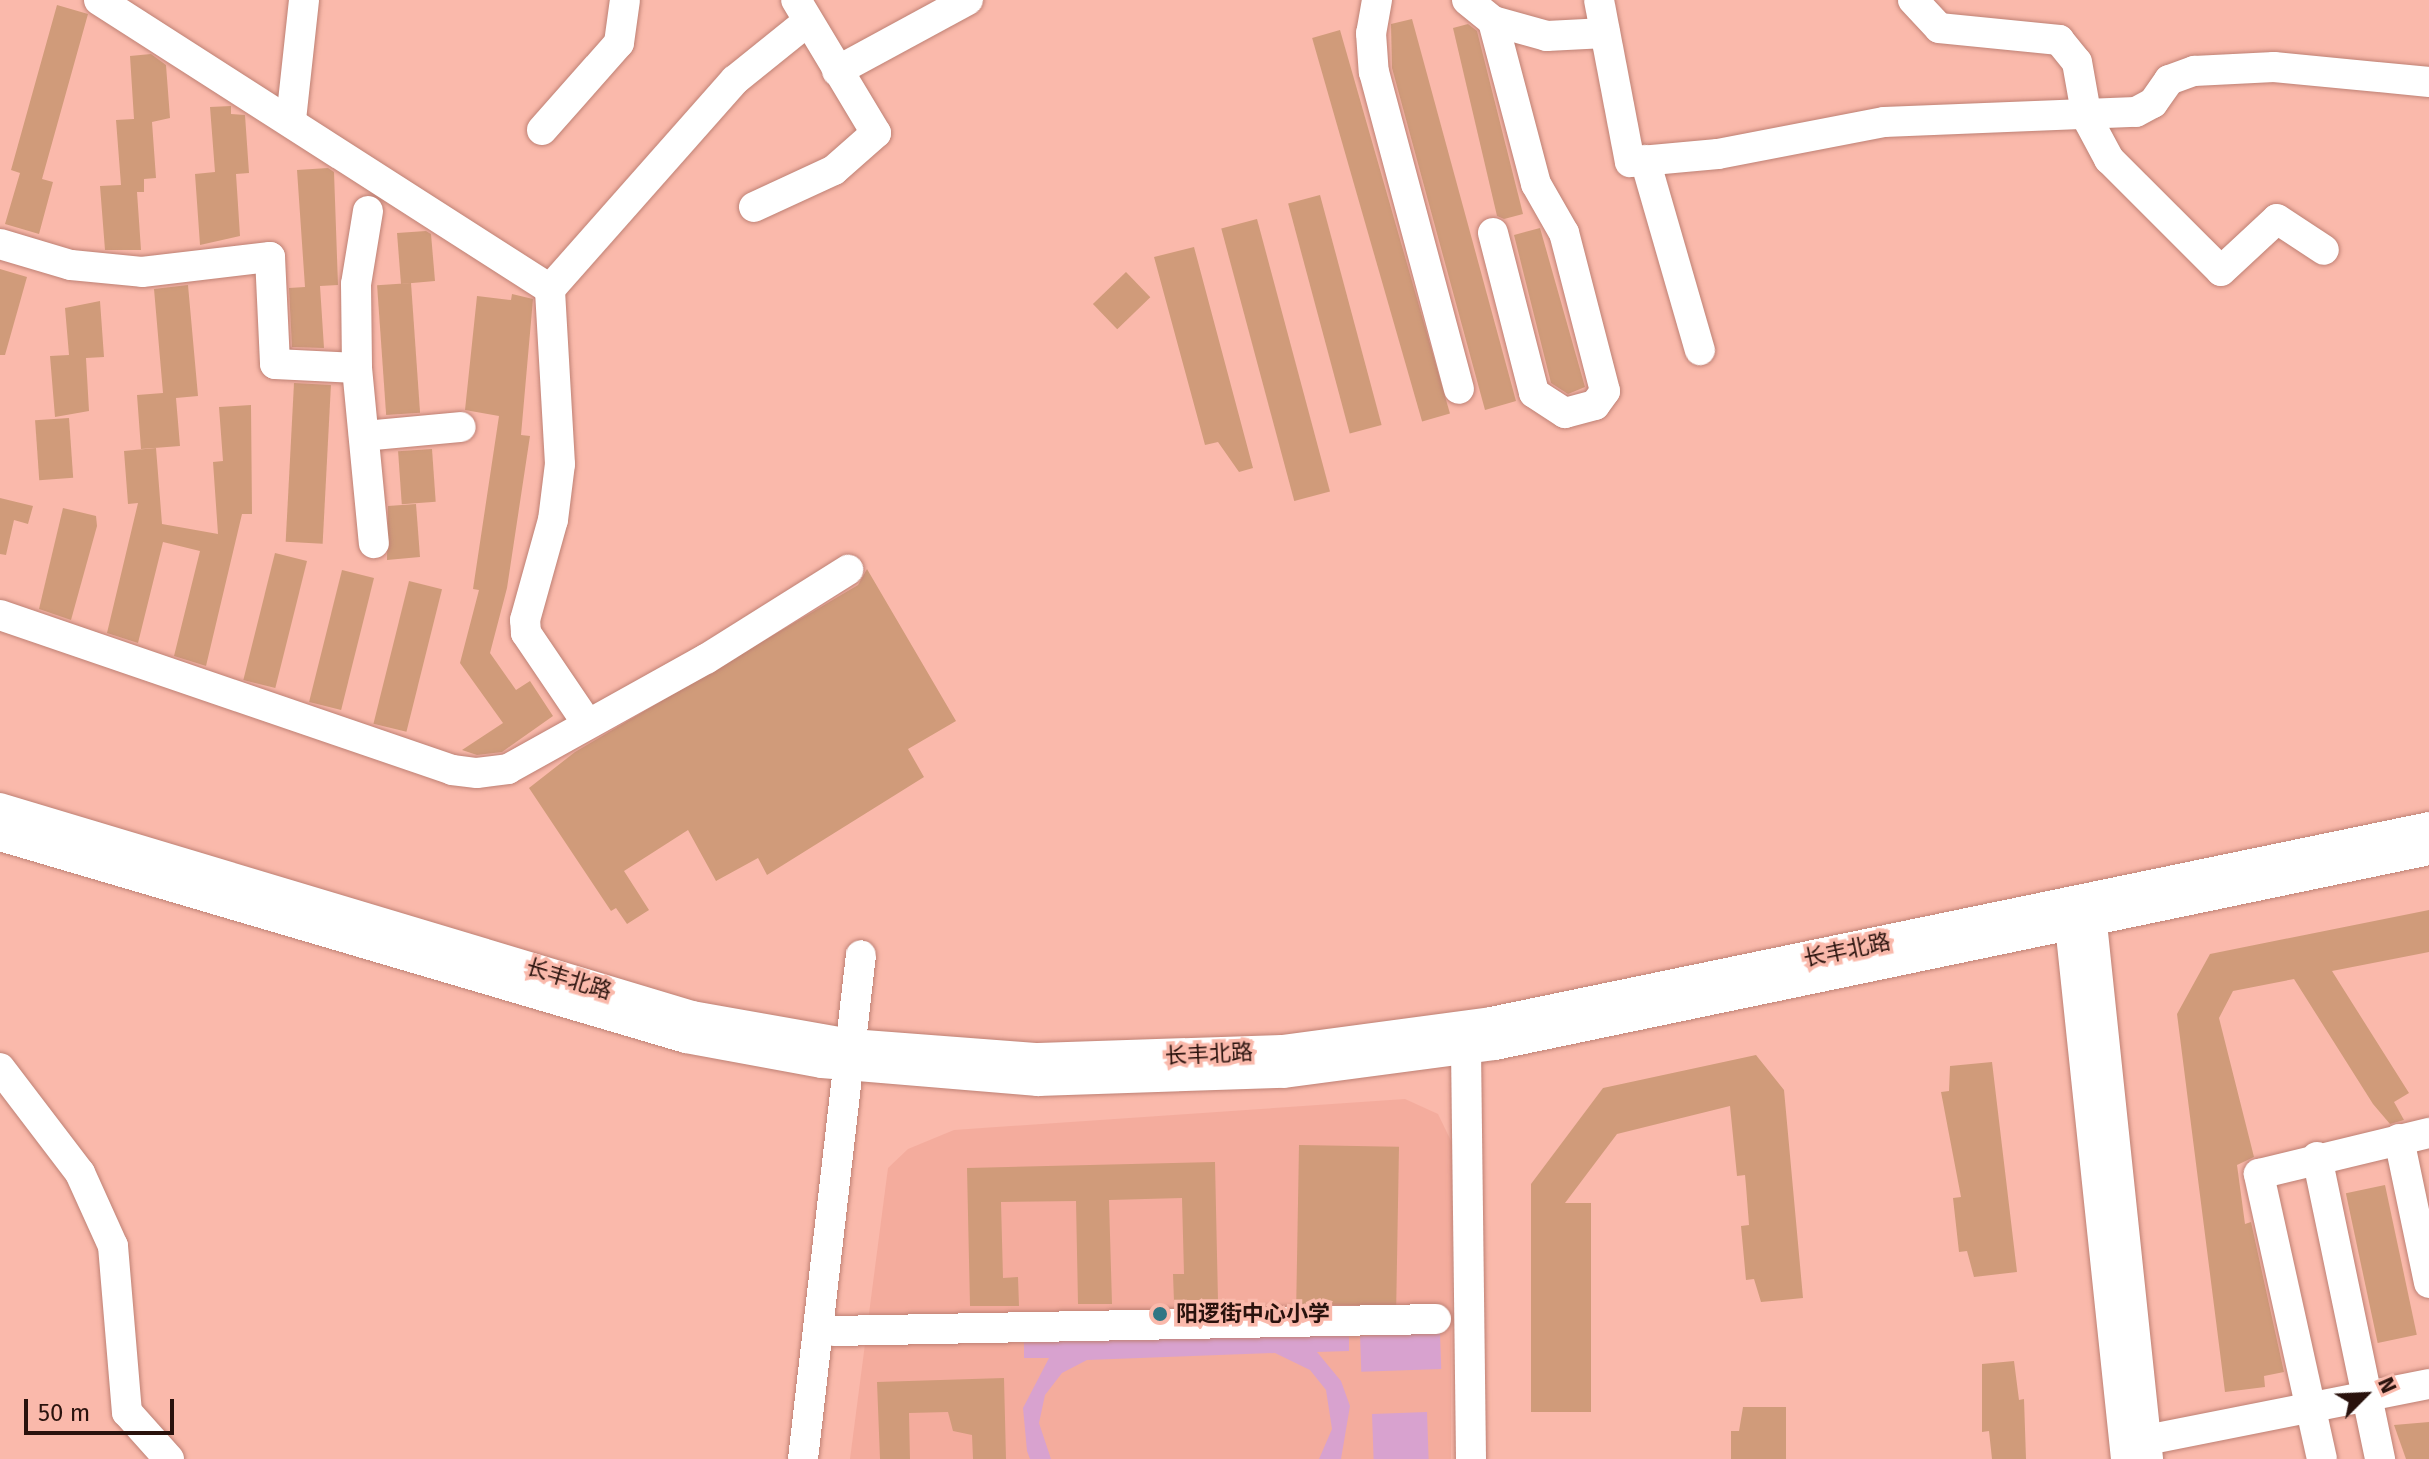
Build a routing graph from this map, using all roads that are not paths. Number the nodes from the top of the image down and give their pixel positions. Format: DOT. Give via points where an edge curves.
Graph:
graph roads {
  1 [pos="99,0"];
  2 [pos="304,0"];
  3 [pos="625,0"];
  4 [pos="968,0"];
  5 [pos="1377,0"];
  6 [pos="1467,0"];
  7 [pos="1599,0"];
  8 [pos="1913,0"];
  9 [pos="801,11"];
  10 [pos="1493,21"];
  11 [pos="1605,33"];
  12 [pos="837,71"];
  13 [pos="2429,82"];
  14 [pos="2087,118"];
  15 [pos="291,120"];
  16 [pos="542,130"];
  17 [pos="1645,160"];
  18 [pos="754,207"];
  19 [pos="368,211"];
  20 [pos="1493,233"];
  21 [pos="0,244"];
  22 [pos="2324,250"];
  23 [pos="550,289"];
  24 [pos="1700,350"];
  25 [pos="357,368"];
  26 [pos="1459,389"];
  27 [pos="461,427"];
  28 [pos="364,436"];
  29 [pos="374,543"];
  30 [pos="848,570"];
  31 [pos="0,615"];
  32 [pos="587,723"];
  33 [pos="0,808"];
  34 [pos="2429,827"];
  35 [pos="0,836"];
  36 [pos="2429,850"];
  37 [pos="2080,913"];
  38 [pos="868,956"];
  39 [pos="1466,1049"];
  40 [pos="857,1056"];
  41 [pos="0,1068"];
  42 [pos="2429,1133"];
  43 [pos="2399,1139"];
  44 [pos="2317,1157"];
  45 [pos="2429,1283"];
  46 [pos="1436,1319"];
  47 [pos="833,1331"];
  48 [pos="2429,1384"];
  49 [pos="2367,1396"];
  50 [pos="2311,1407"];
  51 [pos="2140,1453"];
  52 [pos="169,1459"];
  53 [pos="803,1459"];
  54 [pos="819,1459"];
  55 [pos="1471,1459"];
  56 [pos="2322,1459"];
  57 [pos="2380,1459"];
  1 -- 15 [label="street"];
  2 -- 15 [label="street"];
  3 -- 16 [label="street" via="619,43"];
  4 -- 12 [label="street"];
  5 -- 26 [label="street" via="1371,33 1374,72"];
  6 -- 10 [label="street"];
  7 -- 11 [label="street"];
  8 -- 14 [label="street" via="1926,22 1939,28 2059,40 2077,62"];
  9 -- 12 [label="street"];
  9 -- 23 [label="street"];
  10 -- 11 [label="street" via="1547,36"];
  10 -- 20 [label="street" via="1536,184 1564,233 1605,391 1602,401 1565,413 1534,393"];
  11 -- 17 [label="street" via="1630,162"];
  12 -- 18 [label="street" via="876,133 834,170"];
  13 -- 14 [label="street" via="2274,67 2194,71 2169,80 2144,108"];
  14 -- 17 [label="street" via="1884,122 1718,154"];
  14 -- 22 [label="street" via="2109,159 2221,271 2277,219"];
  15 -- 23 [label="street"];
  17 -- 24 [label="street"];
  19 -- 25 [label="street" via="356,284"];
  21 -- 25 [label="street" via="71,265 142,272 270,257 275,364"];
  23 -- 32 [label="street" via="560,464 553,520 526,633"];
  25 -- 28 [label="street"];
  27 -- 28 [label="street"];
  28 -- 29 [label="street"];
  30 -- 32 [label="street"];
  31 -- 32 [label="street" via="464,773 508,769"];
  33 -- 40 [label="street, 长丰北路" via="692,1016"];
  34 -- 37 [label="street, 长丰北路"];
  35 -- 40 [label="street, 长丰北路" via="686,1038"];
  36 -- 37 [label="street, 长丰北路"];
  37 -- 39 [label="street, 长丰北路"];
  37 -- 40 [label="street, 长丰北路" via="1352,1043 1120,1058"];
  37 -- 51 [label="street"];
  38 -- 40 [label="street"];
  39 -- 40 [label="street, 长丰北路" via="1284,1073 1134,1081 1023,1080"];
  39 -- 55 [label="street"];
  40 -- 47 [label="street"];
  40 -- 53 [label="street"];
  41 -- 52 [label="street" via="80,1173 113,1246 127,1412"];
  42 -- 43 [label="street"];
  43 -- 44 [label="street"];
  43 -- 45 [label="street"];
  44 -- 49 [label="street"];
  44 -- 50 [label="street" via="2259,1174"];
  46 -- 47 [label="street"];
  47 -- 54 [label="street"];
  48 -- 49 [label="street"];
  49 -- 50 [label="street"];
  49 -- 57 [label="street"];
  50 -- 51 [label="street"];
  50 -- 56 [label="street"];
}
